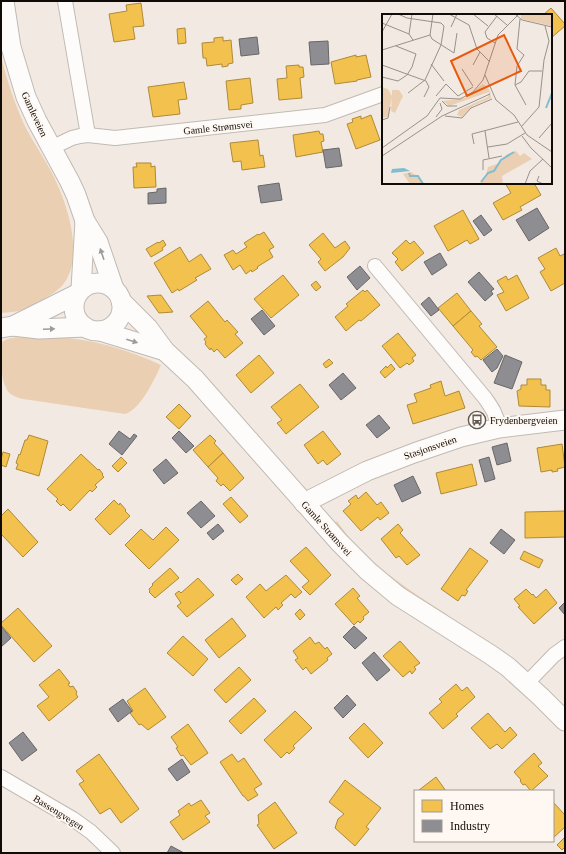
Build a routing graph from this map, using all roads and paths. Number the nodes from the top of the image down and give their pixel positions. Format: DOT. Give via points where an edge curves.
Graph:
graph roads {
  1 [pos="4,1"];
  2 [pos="65,1"];
  3 [pos="382,94"];
  4 [pos="88,135"];
  5 [pos="51,148"];
  6 [pos="85,221"];
  7 [pos="375,266"];
  8 [pos="79,292"];
  9 [pos="117,295"];
  10 [pos="7,327"];
  11 [pos="92,329"];
  12 [pos="165,351"];
  13 [pos="565,420"];
  14 [pos="499,428"];
  15 [pos="304,503"];
  16 [pos="565,647"];
  17 [pos="527,683"];
  18 [pos="565,721"];
  19 [pos="1,776"];
  20 [pos="113,853"];
  1 -- 5 [label="main road, Gamleveien" via="18,72 26,97"];
  2 -- 4 [label="street"];
  3 -- 4 [label="street, Gamle Strømsvei" via="325,115 115,138"];
  4 -- 5 [label="street, Gamle Strømsvei" via="72,138"];
  5 -- 6 [label="main road, Gamleveien" via="73,188"];
  6 -- 8 [label="main road, Gamleveien"];
  9 -- 6 [label="main road, Gamleveien, one-way" via="98,242"];
  7 -- 14 [label="street" via="485,398 494,410"];
  8 -- 9 [label="main road" via="87,285 101,283"];
  8 -- 10 [label="main road"];
  8 -- 11 [label="main road" via="74,301 75,316 79,323"];
  9 -- 11 [label="main road" via="122,308 117,321 113,326"];
  9 -- 12 [label="main road, Gamle Strømsvei" via="148,328"];
  10 -- 11 [label="main road, one-way"];
  11 -- 12 [label="main road, one-way"];
  12 -- 15 [label="main road, Gamle Strømsvei" via="195,379"];
  13 -- 14 [label="main road, Stasjonsveien"];
  14 -- 15 [label="main road, Stasjonsveien" via="461,437 399,458 347,480"];
  15 -- 17 [label="main road, Gamle Strømsvei" via="382,584 491,655"];
  16 -- 17 [label="street"];
  17 -- 18 [label="main road, Gamle Strømsvei"];
  19 -- 20 [label="street, Bassengvegen" via="74,819"];
}
